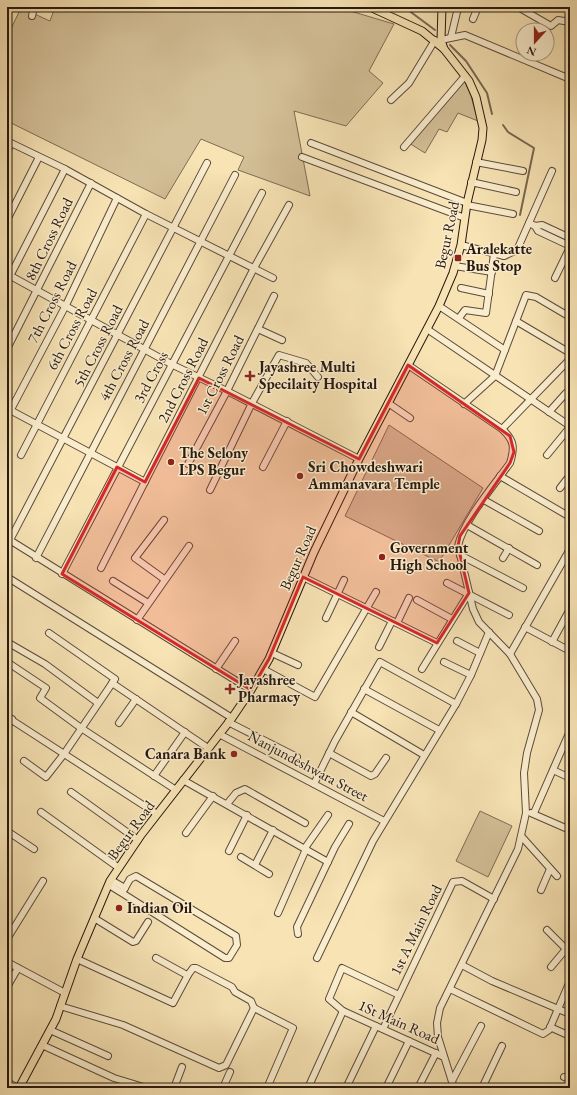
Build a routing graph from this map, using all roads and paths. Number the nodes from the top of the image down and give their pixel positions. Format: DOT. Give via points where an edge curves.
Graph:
graph roads {
  1 [pos="34,7"];
  2 [pos="370,7"];
  3 [pos="442,7"];
  4 [pos="478,7"];
  5 [pos="518,7"];
  6 [pos="529,10"];
  7 [pos="457,12"];
  8 [pos="32,16"];
  9 [pos="473,19"];
  10 [pos="570,22"];
  11 [pos="451,37"];
  12 [pos="438,40"];
  13 [pos="465,76"];
  14 [pos="570,79"];
  15 [pos="391,100"];
  16 [pos="311,143"];
  17 [pos="404,147"];
  18 [pos="7,152"];
  19 [pos="39,157"];
  20 [pos="302,157"];
  21 [pos="476,162"];
  22 [pos="207,163"];
  23 [pos="65,169"];
  24 [pos="523,171"];
  25 [pos="552,171"];
  26 [pos="235,175"];
  27 [pos="471,182"];
  28 [pos="91,183"];
  29 [pos="516,192"];
  30 [pos="262,193"];
  31 [pos="117,198"];
  32 [pos="467,204"];
  33 [pos="289,205"];
  34 [pos="146,214"];
  35 [pos="513,214"];
  36 [pos="465,218"];
  37 [pos="7,220"];
  38 [pos="529,223"];
  39 [pos="535,226"];
  40 [pos="173,227"];
  41 [pos="570,238"];
  42 [pos="200,242"];
  43 [pos="461,245"];
  44 [pos="570,247"];
  45 [pos="494,254"];
  46 [pos="228,256"];
  47 [pos="455,266"];
  48 [pos="254,268"];
  49 [pos="492,272"];
  50 [pos="9,275"];
  51 [pos="273,278"];
  52 [pos="555,278"];
  53 [pos="7,282"];
  54 [pos="462,288"];
  55 [pos="38,290"];
  56 [pos="489,294"];
  57 [pos="274,296"];
  58 [pos="66,305"];
  59 [pos="439,306"];
  60 [pos="570,317"];
  61 [pos="459,318"];
  62 [pos="92,319"];
  63 [pos="516,321"];
  64 [pos="258,329"];
  65 [pos="427,329"];
  66 [pos="119,334"];
  67 [pos="282,340"];
  68 [pos="7,349"];
  69 [pos="145,349"];
  70 [pos="505,350"];
  71 [pos="570,353"];
  72 [pos="570,359"];
  73 [pos="173,365"];
  74 [pos="408,365"];
  75 [pos="495,376"];
  76 [pos="199,378"];
  77 [pos="318,378"];
  78 [pos="228,391"];
  79 [pos="566,393"];
  80 [pos="530,399"];
  81 [pos="252,403"];
  82 [pos="388,403"];
  83 [pos="464,404"];
  84 [pos="9,409"];
  85 [pos="549,412"];
  86 [pos="7,417"];
  87 [pos="410,418"];
  88 [pos="287,421"];
  89 [pos="37,424"];
  90 [pos="570,427"];
  91 [pos="502,429"];
  92 [pos="64,439"];
  93 [pos="90,453"];
  94 [pos="21,455"];
  95 [pos="547,455"];
  96 [pos="359,459"];
  97 [pos="188,464"];
  98 [pos="118,467"];
  99 [pos="263,467"];
  100 [pos="570,475"];
  101 [pos="500,476"];
  102 [pos="145,482"];
  103 [pos="560,488"];
  104 [pos="210,490"];
  105 [pos="484,500"];
  106 [pos="570,517"];
  107 [pos="164,520"];
  108 [pos="467,525"];
  109 [pos="539,531"];
  110 [pos="8,539"];
  111 [pos="189,546"];
  112 [pos="509,548"];
  113 [pos="570,549"];
  114 [pos="460,555"];
  115 [pos="36,558"];
  116 [pos="503,558"];
  117 [pos="537,564"];
  118 [pos="101,568"];
  119 [pos="62,574"];
  120 [pos="7,577"];
  121 [pos="303,577"];
  122 [pos="164,579"];
  123 [pos="344,580"];
  124 [pos="113,581"];
  125 [pos="447,583"];
  126 [pos="523,588"];
  127 [pos="376,592"];
  128 [pos="469,593"];
  129 [pos="337,594"];
  130 [pos="409,598"];
  131 [pos="417,600"];
  132 [pos="148,603"];
  133 [pos="366,608"];
  134 [pos="570,609"];
  135 [pos="508,615"];
  136 [pos="326,618"];
  137 [pos="452,619"];
  138 [pos="137,620"];
  139 [pos="395,622"];
  140 [pos="525,628"];
  141 [pos="489,632"];
  142 [pos="49,633"];
  143 [pos="235,640"];
  144 [pos="457,641"];
  145 [pos="7,642"];
  146 [pos="552,642"];
  147 [pos="437,643"];
  148 [pos="379,647"];
  149 [pos="570,651"];
  150 [pos="272,653"];
  151 [pos="480,653"];
  152 [pos="510,654"];
  153 [pos="444,662"];
  154 [pos="8,664"];
  155 [pos="298,665"];
  156 [pos="216,669"];
  157 [pos="263,669"];
  158 [pos="422,669"];
  159 [pos="471,675"];
  160 [pos="112,683"];
  161 [pos="364,689"];
  162 [pos="251,690"];
  163 [pos="136,699"];
  164 [pos="98,703"];
  165 [pos="456,704"];
  166 [pos="351,712"];
  167 [pos="9,718"];
  168 [pos="230,720"];
  169 [pos="119,723"];
  170 [pos="7,727"];
  171 [pos="82,728"];
  172 [pos="439,730"];
  173 [pos="570,731"];
  174 [pos="185,732"];
  175 [pos="219,734"];
  176 [pos="208,748"];
  177 [pos="64,754"];
  178 [pos="329,754"];
  179 [pos="424,756"];
  180 [pos="297,757"];
  181 [pos="386,758"];
  182 [pos="24,761"];
  183 [pos="553,770"];
  184 [pos="154,776"];
  185 [pos="570,778"];
  186 [pos="183,780"];
  187 [pos="314,784"];
  188 [pos="176,790"];
  189 [pos="71,792"];
  190 [pos="212,796"];
  191 [pos="227,804"];
  192 [pos="41,812"];
  193 [pos="526,813"];
  194 [pos="534,813"];
  195 [pos="158,814"];
  196 [pos="247,815"];
  197 [pos="328,815"];
  198 [pos="384,821"];
  199 [pos="305,822"];
  200 [pos="349,824"];
  201 [pos="274,830"];
  202 [pos="570,830"];
  203 [pos="7,831"];
  204 [pos="186,833"];
  205 [pos="522,837"];
  206 [pos="138,840"];
  207 [pos="306,848"];
  208 [pos="34,849"];
  209 [pos="229,851"];
  210 [pos="241,857"];
  211 [pos="328,862"];
  212 [pos="255,865"];
  213 [pos="119,868"];
  214 [pos="550,869"];
  215 [pos="269,874"];
  216 [pos="556,876"];
  217 [pos="43,881"];
  218 [pos="110,882"];
  219 [pos="541,890"];
  220 [pos="124,891"];
  221 [pos="494,899"];
  222 [pos="278,913"];
  223 [pos="94,918"];
  224 [pos="148,922"];
  225 [pos="547,930"];
  226 [pos="298,934"];
  227 [pos="7,939"];
  228 [pos="568,951"];
  229 [pos="156,958"];
  230 [pos="317,958"];
  231 [pos="77,959"];
  232 [pos="7,962"];
  233 [pos="462,965"];
  234 [pos="551,966"];
  235 [pos="18,968"];
  236 [pos="188,975"];
  237 [pos="570,981"];
  238 [pos="7,987"];
  239 [pos="450,989"];
  240 [pos="65,993"];
  241 [pos="399,995"];
  242 [pos="60,1006"];
  243 [pos="254,1008"];
  244 [pos="558,1010"];
  245 [pos="343,1011"];
  246 [pos="570,1014"];
  247 [pos="376,1026"];
  248 [pos="481,1026"];
  249 [pos="550,1027"];
  250 [pos="383,1029"];
  251 [pos="50,1030"];
  252 [pos="570,1036"];
  253 [pos="409,1041"];
  254 [pos="42,1045"];
  255 [pos="502,1046"];
  256 [pos="436,1053"];
  257 [pos="108,1056"];
  258 [pos="444,1057"];
  259 [pos="182,1067"];
  260 [pos="230,1072"];
  261 [pos="452,1081"];
  262 [pos="7,1082"];
  263 [pos="18,1088"];
  264 [pos="147,1088"];
  265 [pos="174,1088"];
  266 [pos="223,1088"];
  267 [pos="267,1088"];
  268 [pos="308,1088"];
  269 [pos="346,1088"];
  270 [pos="386,1088"];
  271 [pos="418,1088"];
  272 [pos="454,1088"];
  273 [pos="482,1088"];
  1 -- 8 [label="street"];
  2 -- 12 [label="main road" via="404,21"];
  3 -- 12 [label="main road, Begur Road"];
  4 -- 9 [label="street"];
  5 -- 6 [label="street"];
  6 -- 10 [label="street" via="551,26 558,20"];
  7 -- 11 [label="street"];
  11 -- 12 [label="street"];
  11 -- 14 [label="street" via="465,35"];
  12 -- 13 [label="main road, Begur Road"];
  12 -- 15 [label="street" via="409,83"];
  13 -- 17 [label="street"];
  13 -- 21 [label="main road, Begur Road" via="476,97 483,128"];
  16 -- 32 [label="street"];
  18 -- 19 [label="street" via="11,144"];
  19 -- 23 [label="street"];
  19 -- 37 [label="street"];
  20 -- 36 [label="street"];
  21 -- 24 [label="street"];
  21 -- 27 [label="main road, Begur Road"];
  22 -- 40 [label="street, 5th Cross Road"];
  23 -- 28 [label="street"];
  23 -- 50 [label="street"];
  25 -- 38 [label="street"];
  26 -- 42 [label="street, 4th Cross Road"];
  27 -- 29 [label="street"];
  27 -- 32 [label="main road, Begur Road"];
  28 -- 31 [label="street"];
  28 -- 55 [label="street, 8th Cross Road"];
  30 -- 46 [label="street, 3rd Cross"];
  31 -- 34 [label="street"];
  31 -- 58 [label="street, 7th Cross Road"];
  32 -- 35 [label="street"];
  32 -- 36 [label="main road, Begur Road"];
  33 -- 48 [label="street, 2nd Cross Road"];
  34 -- 40 [label="street"];
  34 -- 62 [label="street, 6th Cross Road"];
  36 -- 43 [label="main road, Begur Road"];
  38 -- 39 [label="street"];
  38 -- 45 [label="street" via="517,250 504,256"];
  39 -- 41 [label="street" via="542,225"];
  39 -- 44 [label="street" via="538,231"];
  40 -- 42 [label="street"];
  40 -- 66 [label="street, 5th Cross Road"];
  42 -- 46 [label="street"];
  42 -- 69 [label="street, 4th Cross Road"];
  43 -- 45 [label="street"];
  43 -- 47 [label="main road, Begur Road"];
  44 -- 52 [label="street"];
  45 -- 49 [label="street"];
  46 -- 48 [label="street"];
  46 -- 73 [label="street, 3rd Cross"];
  47 -- 49 [label="street"];
  47 -- 59 [label="main road, Begur Road"];
  48 -- 51 [label="street"];
  48 -- 76 [label="street, 2nd Cross Road"];
  49 -- 56 [label="street"];
  50 -- 53 [label="street"];
  50 -- 55 [label="street"];
  54 -- 56 [label="street"];
  55 -- 58 [label="street"];
  55 -- 68 [label="street, 8th Cross Road"];
  56 -- 61 [label="street" via="486,313 465,310"];
  57 -- 64 [label="street, 1st Cross Road"];
  58 -- 62 [label="street"];
  58 -- 84 [label="street, 7th Cross Road"];
  59 -- 61 [label="street"];
  59 -- 65 [label="main road, Begur Road"];
  60 -- 63 [label="street" via="536,297 526,295"];
  61 -- 70 [label="street"];
  62 -- 66 [label="street"];
  62 -- 89 [label="street, 6th Cross Road"];
  63 -- 70 [label="street"];
  63 -- 71 [label="street"];
  64 -- 67 [label="street"];
  64 -- 78 [label="street, 1st Cross Road"];
  65 -- 74 [label="main road, Begur Road"];
  65 -- 75 [label="street"];
  66 -- 69 [label="street"];
  66 -- 92 [label="street, 5th Cross Road"];
  69 -- 73 [label="street"];
  69 -- 93 [label="street, 4th Cross Road"];
  70 -- 75 [label="street"];
  72 -- 80 [label="street"];
  73 -- 76 [label="street"];
  73 -- 98 [label="street, 3rd Cross"];
  74 -- 82 [label="main road, Begur Road"];
  74 -- 83 [label="street"];
  75 -- 80 [label="street"];
  75 -- 83 [label="street"];
  76 -- 78 [label="street"];
  76 -- 102 [label="street, 2nd Cross Road"];
  77 -- 81 [label="street" via="306,364 278,355"];
  78 -- 81 [label="street"];
  78 -- 97 [label="street, 1st Cross Road"];
  79 -- 85 [label="street"];
  80 -- 85 [label="street"];
  80 -- 91 [label="street"];
  81 -- 88 [label="street"];
  81 -- 104 [label="street"];
  82 -- 87 [label="street"];
  82 -- 96 [label="main road, Begur Road"];
  83 -- 91 [label="street"];
  84 -- 86 [label="street, 7th Cross Road"];
  84 -- 89 [label="street"];
  85 -- 90 [label="street"];
  88 -- 96 [label="street"];
  88 -- 99 [label="street"];
  89 -- 92 [label="street"];
  89 -- 94 [label="street, 6th Cross Road"];
  90 -- 95 [label="street"];
  91 -- 101 [label="street" via="514,443 514,452 510,463"];
  92 -- 93 [label="street"];
  92 -- 110 [label="street, 5th Cross Road"];
  93 -- 98 [label="street"];
  93 -- 115 [label="street, 4th Cross Road"];
  96 -- 121 [label="main road, Begur Road"];
  98 -- 102 [label="street"];
  98 -- 119 [label="street, 3rd Cross"];
  100 -- 103 [label="street"];
  101 -- 105 [label="street"];
  101 -- 106 [label="street"];
  102 -- 118 [label="street, 2nd Cross Road"];
  105 -- 108 [label="street"];
  105 -- 109 [label="street"];
  107 -- 122 [label="street" via="135,558"];
  108 -- 112 [label="street"];
  108 -- 114 [label="street" via="460,536"];
  110 -- 115 [label="street"];
  111 -- 122 [label="street"];
  112 -- 116 [label="street"];
  112 -- 117 [label="street"];
  113 -- 140 [label="street"];
  114 -- 126 [label="street"];
  114 -- 128 [label="street"];
  115 -- 119 [label="street"];
  119 -- 138 [label="street"];
  120 -- 168 [label="street"];
  121 -- 129 [label="street"];
  121 -- 150 [label="main road, Begur Road"];
  122 -- 132 [label="street"];
  123 -- 129 [label="street"];
  124 -- 132 [label="street"];
  125 -- 128 [label="street"];
  127 -- 133 [label="street"];
  128 -- 135 [label="street"];
  128 -- 137 [label="street"];
  128 -- 141 [label="street" via="479,622"];
  129 -- 133 [label="street"];
  129 -- 136 [label="street"];
  130 -- 139 [label="street"];
  131 -- 137 [label="street"];
  132 -- 138 [label="street"];
  133 -- 139 [label="street"];
  133 -- 157 [label="street" via="315,697"];
  134 -- 146 [label="street"];
  137 -- 147 [label="street"];
  138 -- 156 [label="street"];
  139 -- 147 [label="street"];
  139 -- 148 [label="street"];
  140 -- 146 [label="street"];
  140 -- 152 [label="street"];
  141 -- 151 [label="street"];
  141 -- 152 [label="street"];
  142 -- 160 [label="street" via="115,679"];
  143 -- 156 [label="street"];
  144 -- 151 [label="street"];
  145 -- 164 [label="street" via="44,664"];
  146 -- 149 [label="street"];
  147 -- 158 [label="street"];
  150 -- 155 [label="street"];
  150 -- 157 [label="main road, Begur Road"];
  151 -- 159 [label="street"];
  152 -- 193 [label="street" via="537,699 540,710 527,753 524,773"];
  153 -- 159 [label="street"];
  154 -- 171 [label="street" via="46,688 40,698"];
  156 -- 162 [label="street"];
  157 -- 162 [label="main road, Begur Road"];
  159 -- 165 [label="street"];
  160 -- 163 [label="street"];
  160 -- 164 [label="street"];
  161 -- 165 [label="street" via="380,662"];
  161 -- 166 [label="street"];
  161 -- 172 [label="street"];
  162 -- 168 [label="main road, Begur Road"];
  163 -- 169 [label="street"];
  163 -- 174 [label="street"];
  164 -- 171 [label="street"];
  165 -- 172 [label="street"];
  166 -- 178 [label="street"];
  166 -- 179 [label="street"];
  167 -- 170 [label="street"];
  167 -- 177 [label="street"];
  168 -- 175 [label="main road, Begur Road"];
  168 -- 180 [label="street"];
  171 -- 177 [label="street"];
  171 -- 184 [label="street"];
  172 -- 179 [label="street"];
  173 -- 183 [label="street"];
  174 -- 176 [label="street"];
  174 -- 184 [label="street"];
  175 -- 176 [label="main road, Begur Road"];
  175 -- 187 [label="street, Nanjundeshwara Street"];
  176 -- 186 [label="main road, Begur Road"];
  177 -- 182 [label="street" via="46,777"];
  177 -- 195 [label="street"];
  178 -- 181 [label="street" via="371,776"];
  178 -- 187 [label="street"];
  179 -- 198 [label="street"];
  183 -- 185 [label="street"];
  183 -- 194 [label="street"];
  184 -- 188 [label="street"];
  186 -- 188 [label="main road, Begur Road"];
  186 -- 190 [label="street"];
  187 -- 198 [label="street, Nanjundeshwara Street"];
  188 -- 195 [label="main road, Begur Road"];
  189 -- 206 [label="street"];
  190 -- 191 [label="street"];
  190 -- 204 [label="street"];
  191 -- 196 [label="street"];
  191 -- 199 [label="street" via="236,793 245,789"];
  192 -- 213 [label="street"];
  193 -- 194 [label="street"];
  193 -- 205 [label="street"];
  194 -- 202 [label="street"];
  195 -- 206 [label="main road, Begur Road"];
  196 -- 201 [label="street"];
  196 -- 209 [label="street"];
  197 -- 207 [label="street"];
  198 -- 230 [label="street"];
  200 -- 211 [label="street"];
  201 -- 207 [label="street"];
  201 -- 212 [label="street"];
  203 -- 208 [label="street"];
  205 -- 214 [label="street"];
  205 -- 221 [label="street"];
  206 -- 213 [label="main road, Begur Road"];
  207 -- 211 [label="street"];
  207 -- 222 [label="street"];
  210 -- 212 [label="street"];
  211 -- 226 [label="street" via="297,927"];
  212 -- 215 [label="street"];
  213 -- 218 [label="main road, Begur Road"];
  214 -- 216 [label="street"];
  214 -- 219 [label="street"];
  217 -- 227 [label="street"];
  218 -- 220 [label="street"];
  218 -- 223 [label="main road, Begur Road"];
  220 -- 220 [label="street" via="132,876 136,876 236,936 237,945 230,958 225,958"];
  221 -- 233 [label="street"];
  221 -- 241 [label="street, 1st A Main Road" via="462,881 454,882"];
  223 -- 224 [label="street" via="133,942"];
  223 -- 231 [label="main road, Begur Road"];
  225 -- 228 [label="street"];
  228 -- 234 [label="street"];
  229 -- 236 [label="street"];
  231 -- 236 [label="street" via="173,1003"];
  231 -- 240 [label="main road, Begur Road"];
  232 -- 235 [label="street"];
  233 -- 239 [label="street"];
  233 -- 244 [label="street"];
  235 -- 238 [label="street"];
  235 -- 240 [label="street"];
  236 -- 243 [label="street" via="196,968 232,987 235,992 251,1001"];
  237 -- 244 [label="street"];
  239 -- 249 [label="street" via="543,1034 546,1034"];
  239 -- 258 [label="street" via="440,1008 436,1023"];
  240 -- 242 [label="main road, Begur Road"];
  241 -- 245 [label="street" via="342,968 329,999"];
  241 -- 250 [label="street, 1st A Main Road"];
  242 -- 243 [label="street" via="134,1030 219,1068 226,1065"];
  242 -- 251 [label="main road, Begur Road"];
  243 -- 267 [label="street" via="293,1028"];
  244 -- 246 [label="street"];
  244 -- 249 [label="street"];
  245 -- 247 [label="street, 1St Main Road"];
  245 -- 268 [label="street"];
  247 -- 250 [label="street, 1St Main Road"];
  247 -- 269 [label="street"];
  248 -- 261 [label="street"];
  249 -- 252 [label="street"];
  250 -- 253 [label="street, 1St Main Road"];
  251 -- 254 [label="main road, Begur Road"];
  251 -- 257 [label="street"];
  253 -- 256 [label="street, 1St Main Road"];
  253 -- 270 [label="street"];
  254 -- 263 [label="main road, Begur Road"];
  254 -- 264 [label="street" via="114,1078"];
  255 -- 273 [label="street"];
  256 -- 258 [label="street, 1St Main Road"];
  256 -- 271 [label="street"];
  258 -- 261 [label="street"];
  259 -- 265 [label="street"];
  260 -- 266 [label="street"];
  261 -- 272 [label="street"];
  262 -- 263 [label="street"];
}
